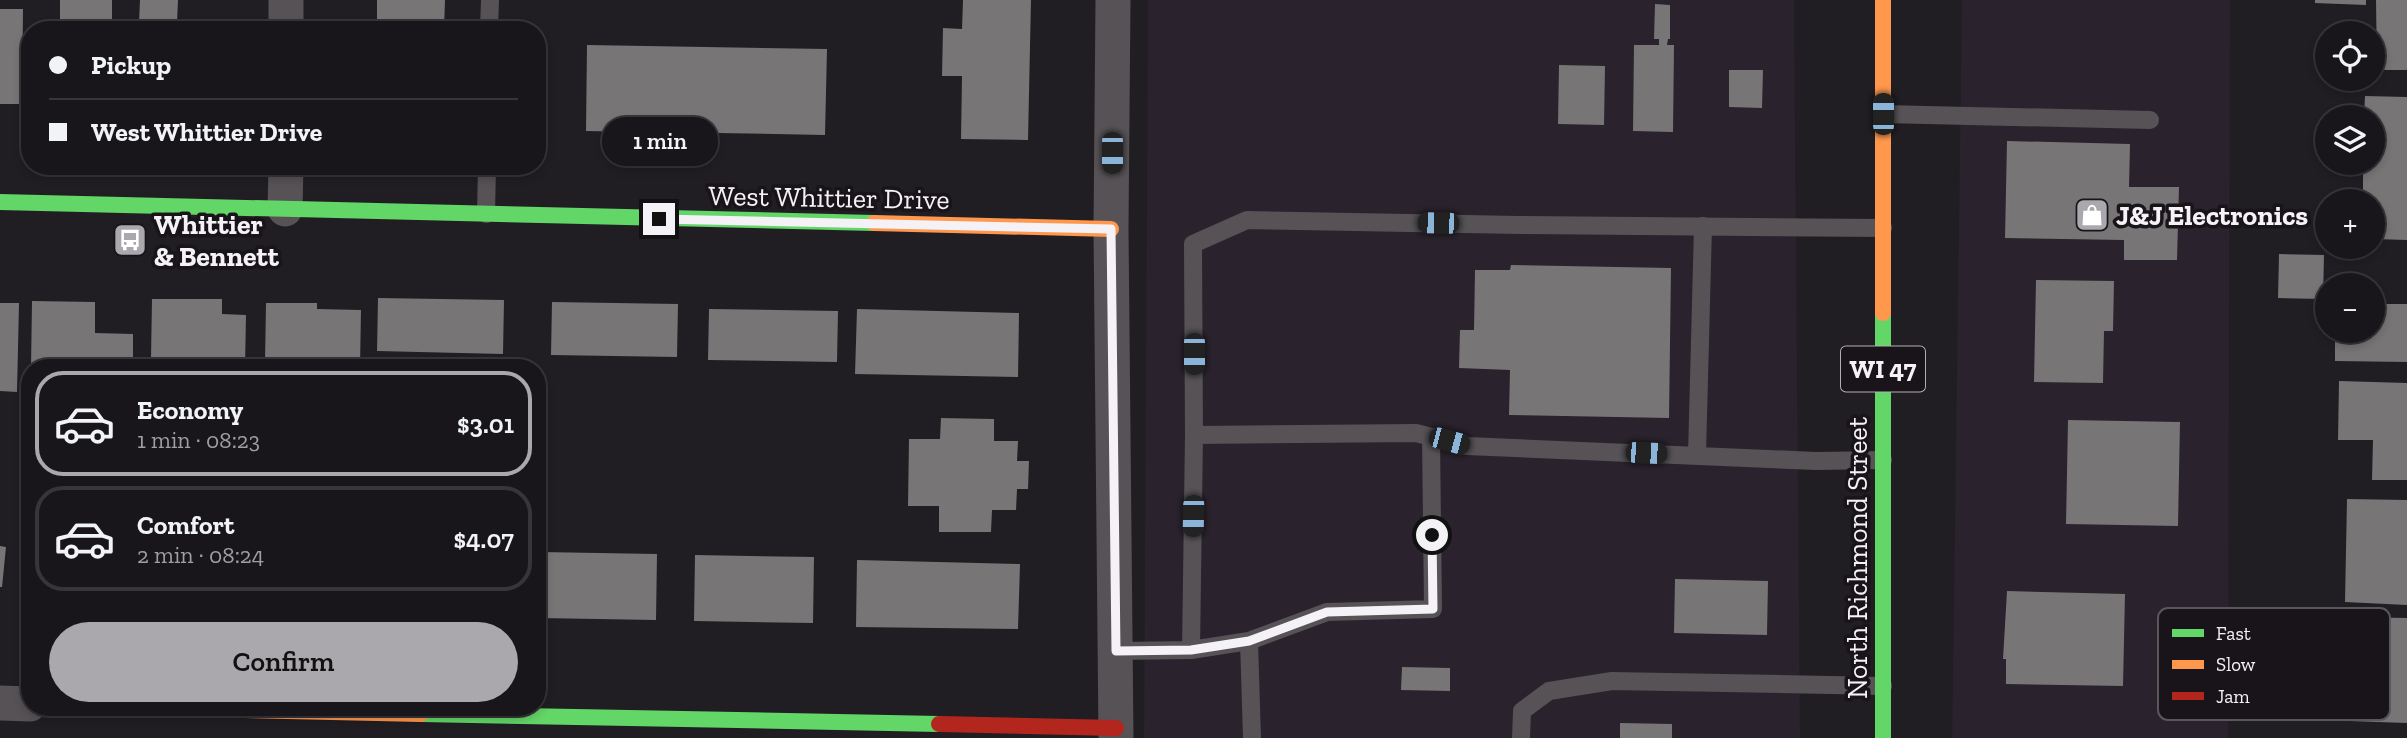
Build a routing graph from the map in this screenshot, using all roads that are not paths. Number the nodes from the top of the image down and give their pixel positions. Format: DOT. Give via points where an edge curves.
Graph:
graph roads {
  1 [pos="286,0"];
  2 [pos="490,0"];
  3 [pos="1113,0"];
  4 [pos="1883,0"];
  5 [pos="286,21"];
  6 [pos="489,21"];
  7 [pos="1883,114"];
  8 [pos="2150,120"];
  9 [pos="286,175"];
  10 [pos="487,175"];
  11 [pos="0,202"];
  12 [pos="285,208"];
  13 [pos="486,215"];
  14 [pos="1703,226"];
  15 [pos="1883,228"];
  16 [pos="1111,229"];
  17 [pos="1194,435"];
  18 [pos="1431,437"];
  19 [pos="1697,455"];
  20 [pos="1883,460"];
  21 [pos="1249,641"];
  22 [pos="1191,650"];
  23 [pos="1116,651"];
  24 [pos="1883,686"];
  25 [pos="0,704"];
  26 [pos="21,705"];
  27 [pos="456,716"];
  28 [pos="1116,733"];
  29 [pos="1252,738"];
  30 [pos="1521,738"];
  31 [pos="1883,738"];
  1 -- 5 [label="street"];
  2 -- 6 [label="lane"];
  3 -- 16 [label="street"];
  4 -- 7 [label="street, North Richmond Street / WI 47"];
  7 -- 8 [label="lane"];
  7 -- 15 [label="street, North Richmond Street / WI 47"];
  9 -- 12 [label="street"];
  10 -- 13 [label="lane"];
  11 -- 12 [label="street, West Whittier Drive"];
  12 -- 13 [label="street, West Whittier Drive"];
  13 -- 16 [label="street, West Whittier Drive"];
  14 -- 15 [label="lane"];
  14 -- 17 [label="lane" via="1247,220 1222,230 1193,244"];
  14 -- 19 [label="lane"];
  15 -- 20 [label="street, North Richmond Street / WI 47"];
  16 -- 23 [label="street"];
  17 -- 18 [label="lane" via="1416,433"];
  17 -- 22 [label="lane"];
  18 -- 19 [label="lane" via="1467,446"];
  18 -- 21 [label="lane" via="1433,609 1327,612"];
  19 -- 20 [label="lane"];
  20 -- 24 [label="street, North Richmond Street / WI 47"];
  21 -- 22 [label="lane"];
  21 -- 29 [label="lane"];
  22 -- 23 [label="lane"];
  23 -- 28 [label="street"];
  24 -- 30 [label="lane" via="1612,681 1549,691 1522,711"];
  24 -- 31 [label="street, North Richmond Street / WI 47"];
  25 -- 26 [label="street"];
  27 -- 28 [label="street"];
}
